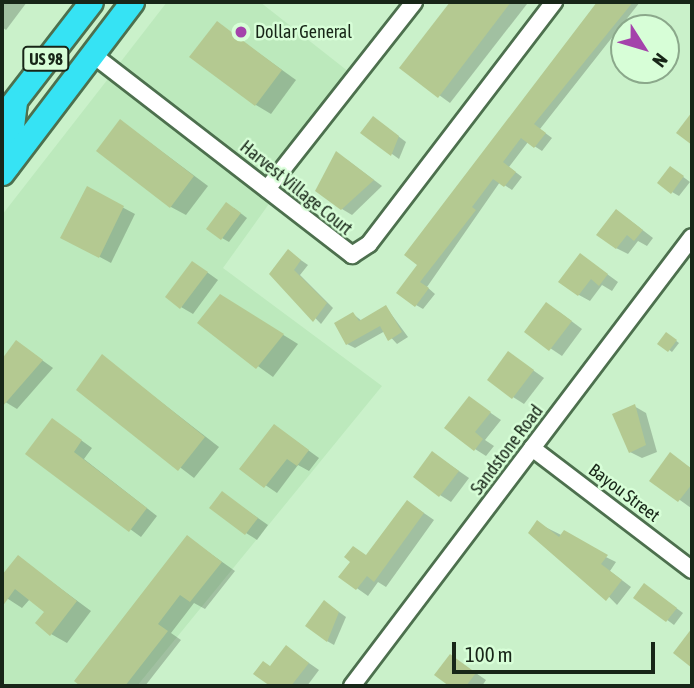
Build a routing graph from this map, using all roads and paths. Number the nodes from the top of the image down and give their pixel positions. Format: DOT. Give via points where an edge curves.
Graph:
graph roads {
  1 [pos="91,2"];
  2 [pos="132,2"];
  3 [pos="414,2"];
  4 [pos="554,2"];
  5 [pos="92,54"];
  6 [pos="16,99"];
  7 [pos="2,117"];
  8 [pos="5,169"];
  9 [pos="267,189"];
  10 [pos="692,237"];
  11 [pos="532,448"];
  12 [pos="692,570"];
  13 [pos="354,685"];
  1 -- 6 [label="highway, US 98"];
  2 -- 5 [label="highway, US 98"];
  3 -- 9 [label="street"];
  4 -- 9 [label="street, Harvest Village Court" via="364,249 346,253"];
  5 -- 8 [label="highway, US 98"];
  5 -- 9 [label="street, Harvest Village Court"];
  6 -- 7 [label="highway, US 98"];
  6 -- 8 [label="highway"];
  10 -- 11 [label="street, Sandstone Road"];
  11 -- 12 [label="street, Bayou Street"];
  11 -- 13 [label="street, Sandstone Road"];
}
